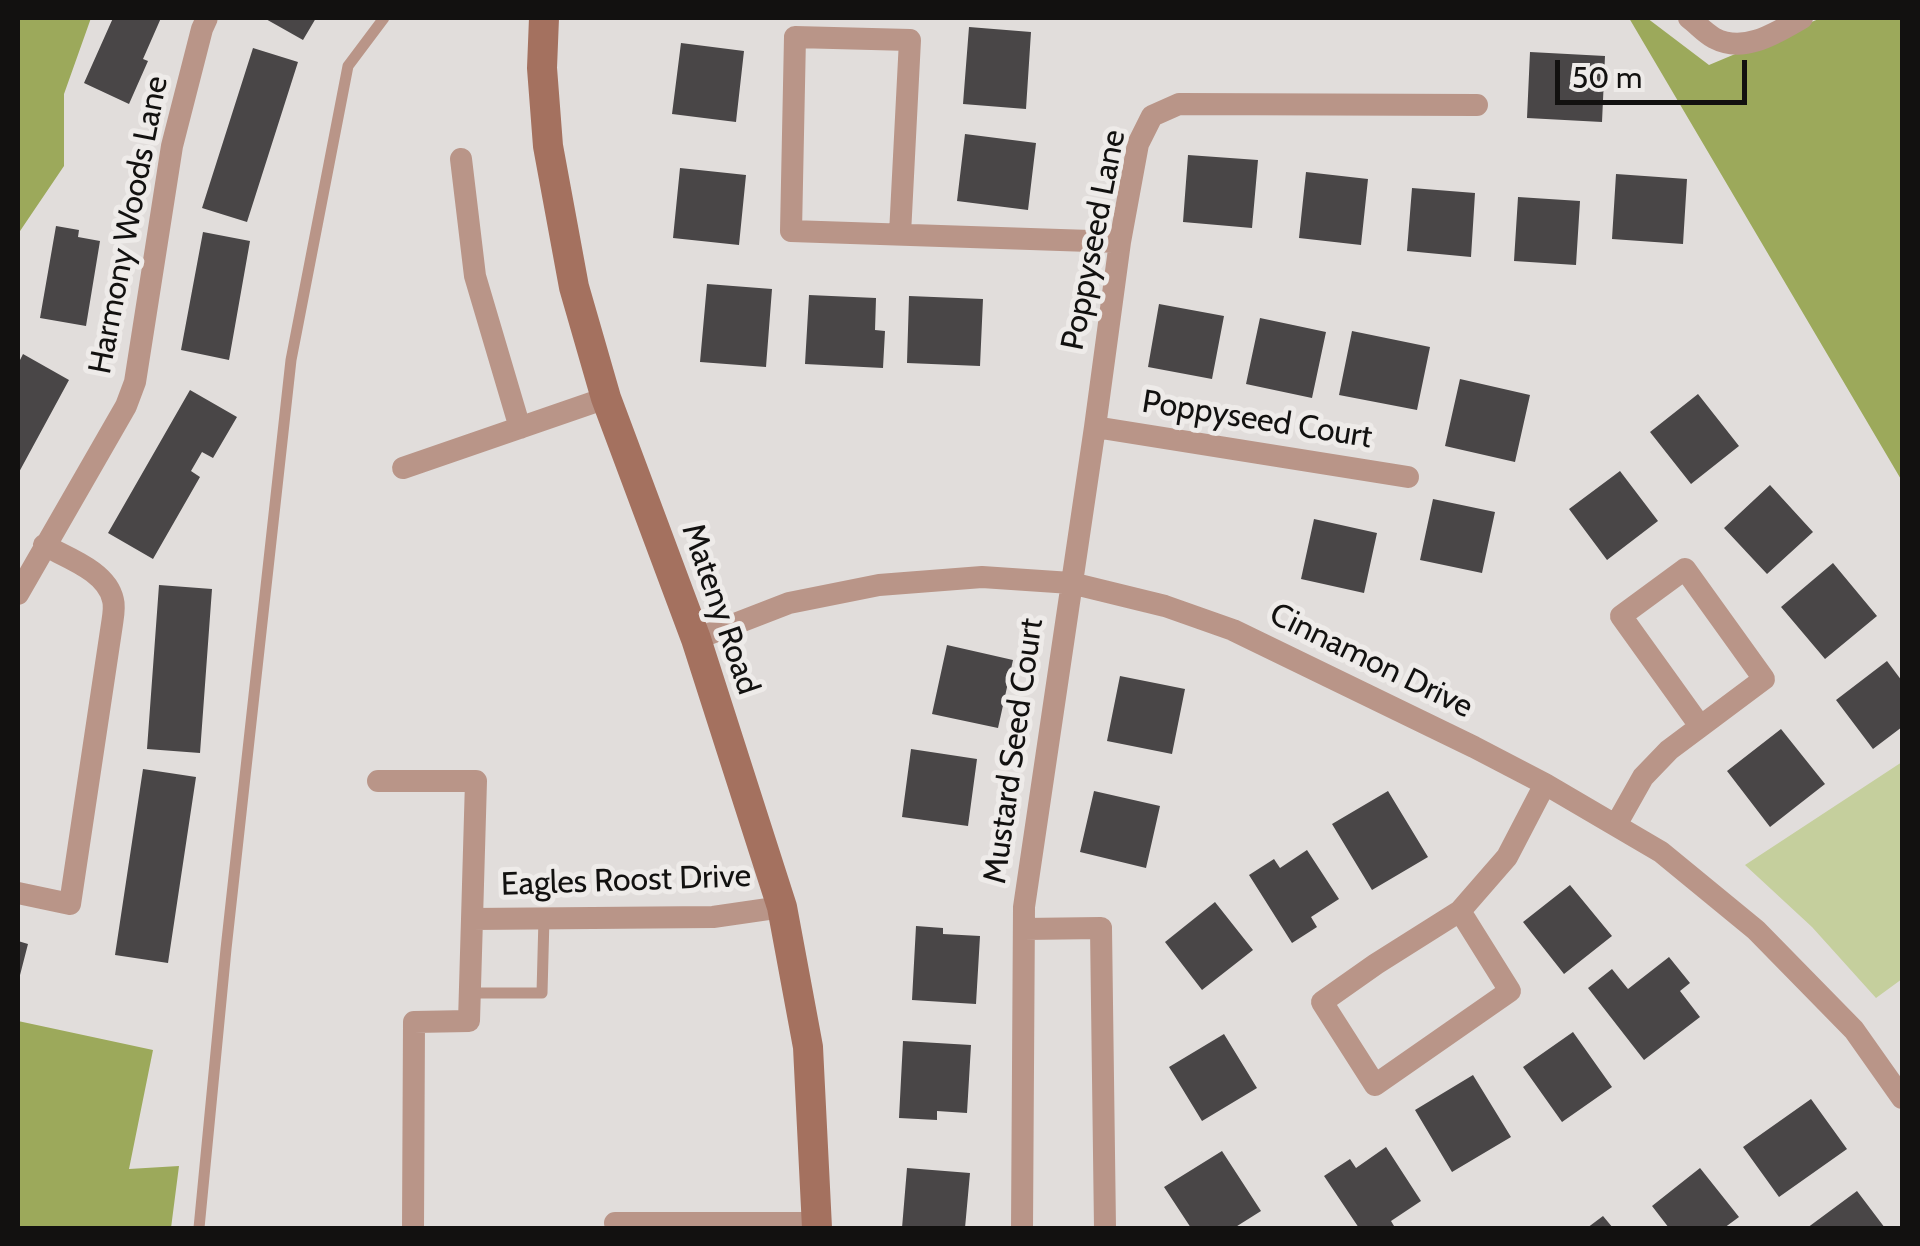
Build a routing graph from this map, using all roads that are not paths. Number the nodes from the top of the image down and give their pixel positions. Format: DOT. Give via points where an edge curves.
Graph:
graph roads {
  1 [pos="208,18"];
  2 [pos="384,18"];
  3 [pos="544,18"];
  4 [pos="1689,18"];
  5 [pos="1802,18"];
  6 [pos="1478,105"];
  7 [pos="460,160"];
  8 [pos="900,234"];
  9 [pos="1120,242"];
  10 [pos="606,398"];
  11 [pos="1095,427"];
  12 [pos="520,428"];
  13 [pos="403,468"];
  14 [pos="1408,477"];
  15 [pos="44,545"];
  16 [pos="1071,583"];
  17 [pos="18,594"];
  18 [pos="696,639"];
  19 [pos="1700,726"];
  20 [pos="378,781"];
  21 [pos="1544,784"];
  22 [pos="1616,826"];
  23 [pos="18,893"];
  24 [pos="782,907"];
  25 [pos="1460,911"];
  26 [pos="544,918"];
  27 [pos="472,919"];
  28 [pos="1024,928"];
  29 [pos="470,993"];
  30 [pos="1902,1098"];
  31 [pos="614,1222"];
  32 [pos="817,1226"];
  33 [pos="200,1228"];
  34 [pos="413,1228"];
  35 [pos="1022,1228"];
  36 [pos="1105,1228"];
  1 -- 15 [label="street, Harmony Woods Lane" via="172,146 135,382"];
  2 -- 33 [label="lane" via="348,66 290,360"];
  3 -- 10 [label="street, Mateny Road" via="548,146 574,287"];
  4 -- 5 [label="street" via="1736,45 1769,37"];
  6 -- 9 [label="street, Poppyseed Lane" via="1179,104 1152,116 1138,144"];
  7 -- 12 [label="street" via="474,276"];
  8 -- 8 [label="street" via="791,230 795,37 910,40"];
  8 -- 9 [label="street"];
  9 -- 11 [label="street, Poppyseed Lane"];
  10 -- 12 [label="street"];
  10 -- 18 [label="street, Mateny Road"];
  11 -- 14 [label="street, Poppyseed Court"];
  11 -- 16 [label="street, Poppyseed Lane"];
  12 -- 13 [label="street"];
  15 -- 17 [label="street, Harmony Woods Lane"];
  15 -- 23 [label="street" via="106,583 114,601 70,904"];
  16 -- 18 [label="street, Cinnamon Drive" via="982,576 879,584 788,603"];
  16 -- 21 [label="street, Cinnamon Drive" via="1232,630"];
  16 -- 28 [label="street, Mustard Seed Court"];
  18 -- 24 [label="street, Mateny Road"];
  19 -- 19 [label="street" via="1764,679 1684,568 1620,616"];
  19 -- 22 [label="street" via="1643,777"];
  20 -- 27 [label="street, Eagles Roost Drive" via="476,781"];
  21 -- 22 [label="street, Cinnamon Drive"];
  21 -- 25 [label="street" via="1507,857"];
  22 -- 30 [label="street, Cinnamon Drive" via="1661,852 1756,930 1854,1030"];
  24 -- 26 [label="street, Eagles Roost Drive" via="713,917"];
  24 -- 32 [label="street, Mateny Road" via="808,1047"];
  25 -- 25 [label="street" via="1322,1002 1376,1085 1510,991"];
  26 -- 27 [label="street, Eagles Roost Drive"];
  26 -- 29 [label="lane" via="542,993"];
  27 -- 29 [label="street, Eagles Roost Drive"];
  28 -- 35 [label="street, Mustard Seed Court"];
  28 -- 36 [label="street, Mustard Seed Court" via="1101,928"];
  29 -- 34 [label="street" via="468,1021 414,1022"];
  31 -- 32 [label="street"];
}
